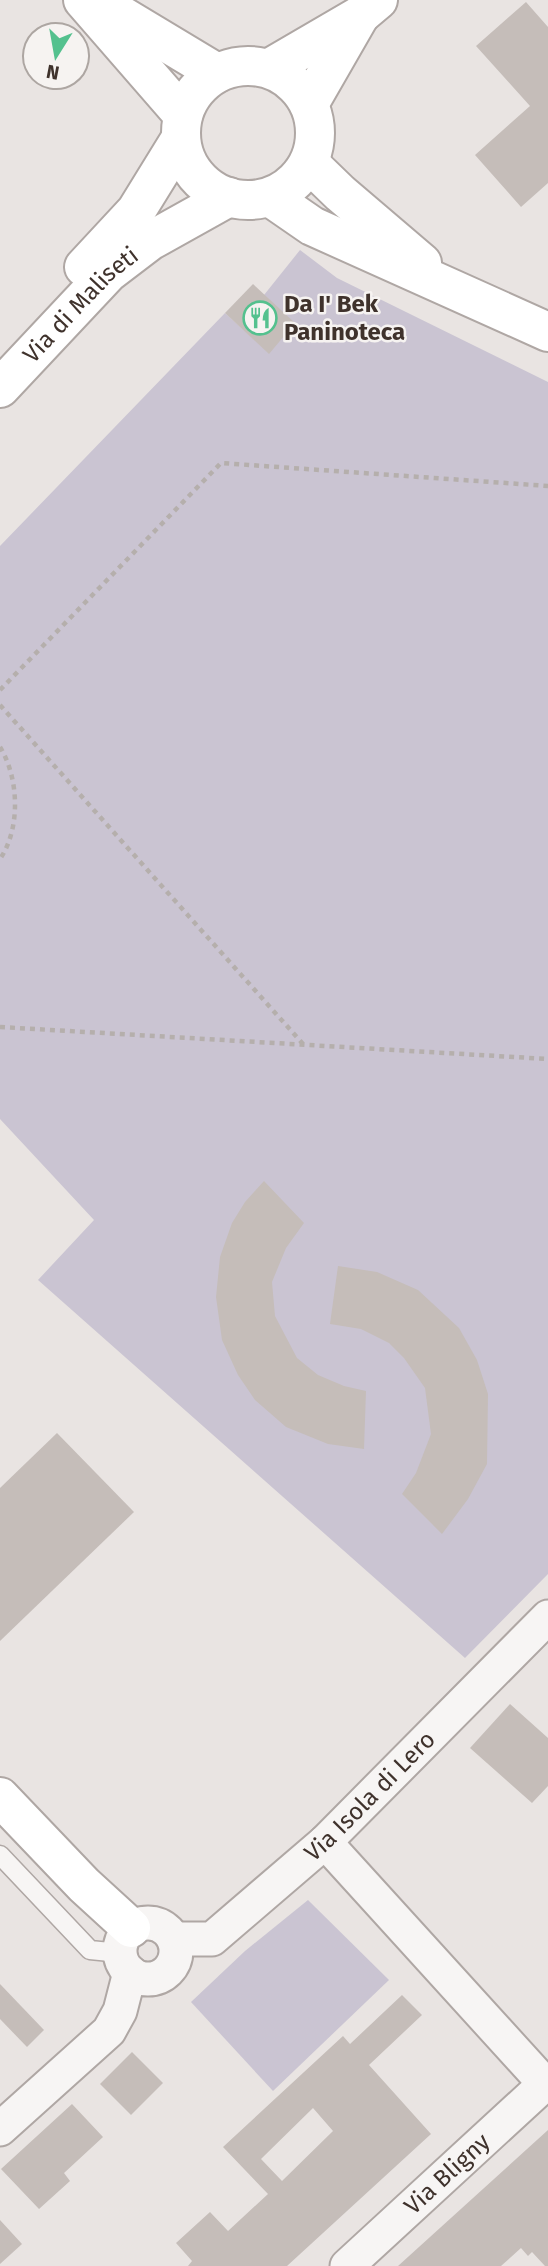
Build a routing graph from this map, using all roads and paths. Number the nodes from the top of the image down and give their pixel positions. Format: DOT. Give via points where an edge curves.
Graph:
graph roads {
  1 [pos="83,0"];
  2 [pos="96,0"];
  3 [pos="369,8"];
  4 [pos="270,68"];
  5 [pos="217,73"];
  6 [pos="309,104"];
  7 [pos="182,126"];
  8 [pos="309,163"];
  9 [pos="229,197"];
  10 [pos="270,197"];
  11 [pos="455,292"];
  12 [pos="548,332"];
  13 [pos="0,354"];
  14 [pos="0,388"];
  15 [pos="548,486"];
  16 [pos="0,690"];
  17 [pos="0,705"];
  18 [pos="0,747"];
  19 [pos="0,859"];
  20 [pos="0,1027"];
  21 [pos="304,1045"];
  22 [pos="548,1059"];
  23 [pos="548,1617"];
  24 [pos="0,1797"];
  25 [pos="326,1842"];
  26 [pos="0,1855"];
  27 [pos="175,1939"];
  28 [pos="127,1951"];
  29 [pos="547,2082"];
  30 [pos="0,2129"];
  31 [pos="347,2266"];
  1 -- 7 [label="street"];
  2 -- 5 [label="street"];
  3 -- 4 [label="street"];
  3 -- 6 [label="street"];
  4 -- 5 [label="street" via="252,65"];
  4 -- 6 [label="street" via="293,82"];
  5 -- 7 [label="street" via="191,98"];
  6 -- 8 [label="street" via="316,123"];
  7 -- 9 [label="street" via="186,158 196,175"];
  7 -- 13 [label="street, Via di Maliseti" via="136,211"];
  8 -- 10 [label="street" via="286,189"];
  8 -- 11 [label="street"];
  9 -- 10 [label="street"];
  9 -- 14 [label="street, Via di Maliseti" via="168,231 108,273"];
  10 -- 11 [label="street" via="312,226"];
  11 -- 12 [label="street"];
  15 -- 16 [label="path" via="221,463"];
  17 -- 21 [label="path"];
  18 -- 19 [label="path" via="10,770 15,820"];
  20 -- 21 [label="path"];
  21 -- 22 [label="path"];
  23 -- 25 [label="street, Via Isola di Lero"];
  24 -- 28 [label="street" via="84,1885"];
  25 -- 27 [label="street, Via Isola di Lero" via="212,1939"];
  25 -- 29 [label="street"];
  26 -- 28 [label="lane" via="90,1950"];
  27 -- 28 [label="street" via="154,1923 139,1924"];
  27 -- 28 [label="street" via="176,1959 167,1973 157,1978 138,1978"];
  28 -- 30 [label="street" via="120,2011 109,2031"];
  29 -- 31 [label="street, Via Bligny"];
}
